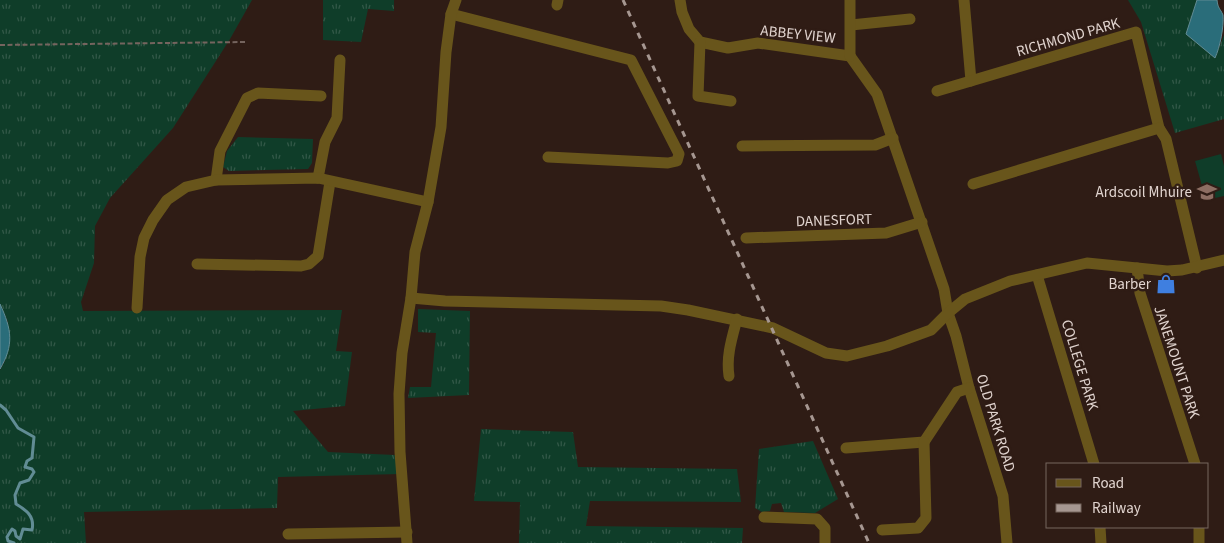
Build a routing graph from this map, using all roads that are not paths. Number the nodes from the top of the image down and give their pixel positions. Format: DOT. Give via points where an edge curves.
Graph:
graph roads {
  1 [pos="456,0"];
  2 [pos="680,0"];
  3 [pos="850,0"];
  4 [pos="964,0"];
  5 [pos="451,14"];
  6 [pos="910,19"];
  7 [pos="851,25"];
  8 [pos="700,42"];
  9 [pos="850,56"];
  10 [pos="340,60"];
  11 [pos="971,81"];
  12 [pos="937,91"];
  13 [pos="320,96"];
  14 [pos="730,101"];
  15 [pos="1159,128"];
  16 [pos="893,138"];
  17 [pos="742,146"];
  18 [pos="548,156"];
  19 [pos="318,178"];
  20 [pos="216,180"];
  21 [pos="330,182"];
  22 [pos="973,184"];
  23 [pos="428,202"];
  24 [pos="922,222"];
  25 [pos="746,238"];
  26 [pos="1224,260"];
  27 [pos="197,264"];
  28 [pos="1137,268"];
  29 [pos="1197,268"];
  30 [pos="1037,275"];
  31 [pos="411,298"];
  32 [pos="138,308"];
  33 [pos="948,313"];
  34 [pos="737,319"];
  35 [pos="729,376"];
  36 [pos="969,388"];
  37 [pos="924,442"];
  38 [pos="846,448"];
  39 [pos="1094,463"];
  40 [pos="1195,463"];
  41 [pos="764,517"];
  42 [pos="1100,528"];
  43 [pos="1199,528"];
  44 [pos="882,530"];
  45 [pos="288,534"];
  46 [pos="407,538"];
  47 [pos="825,543"];
  48 [pos="1007,543"];
  49 [pos="1101,543"];
  50 [pos="1199,543"];
  1 -- 5 [label="street"];
  2 -- 8 [label="street" via="689,29"];
  3 -- 7 [label="street"];
  4 -- 11 [label="street"];
  5 -- 18 [label="street" via="631,60 680,154 677,161 668,163"];
  5 -- 23 [label="street" via="441,127"];
  6 -- 7 [label="street"];
  7 -- 9 [label="street"];
  8 -- 9 [label="street, ABBEY VIEW" via="728,48 758,43"];
  8 -- 14 [label="street" via="698,96"];
  9 -- 16 [label="street" via="877,94"];
  10 -- 19 [label="street" via="337,118 325,142"];
  11 -- 12 [label="street, RICHMOND PARK"];
  11 -- 15 [label="street, RICHMOND PARK" via="1136,32"];
  13 -- 20 [label="street" via="258,94 247,98 220,151"];
  15 -- 22 [label="street"];
  15 -- 29 [label="street, RICHMOND PARK" via="1166,139"];
  16 -- 17 [label="street" via="875,145"];
  16 -- 24 [label="street"];
  19 -- 20 [label="street"];
  19 -- 21 [label="street"];
  20 -- 32 [label="street" via="186,187 166,200 153,220 144,238 140,257"];
  21 -- 23 [label="street"];
  21 -- 27 [label="street" via="318,256 309,264"];
  23 -- 31 [label="street" via="415,252"];
  24 -- 25 [label="street, DANESFORT" via="886,233"];
  24 -- 33 [label="street" via="944,289"];
  26 -- 29 [label="street"];
  28 -- 29 [label="street" via="1167,271"];
  28 -- 30 [label="street" via="1087,263"];
  28 -- 40 [label="street, JANEMOUNT PARK" via="1140,293"];
  30 -- 33 [label="street" via="1010,281 965,299"];
  30 -- 39 [label="street, COLLEGE PARK"];
  31 -- 34 [label="street" via="662,306"];
  31 -- 46 [label="street" via="399,394"];
  33 -- 34 [label="street" via="931,330 847,356 826,353 773,328"];
  33 -- 36 [label="street, OLD PARK ROAD"];
  34 -- 35 [label="street" via="729,350"];
  36 -- 37 [label="street" via="957,392"];
  36 -- 48 [label="street, OLD PARK ROAD" via="1003,496"];
  37 -- 38 [label="street"];
  37 -- 44 [label="street" via="926,518 918,528"];
  41 -- 47 [label="street" via="817,519 825,528"];
  42 -- 49 [label="street"];
  43 -- 50 [label="street"];
  45 -- 46 [label="street"];
}
